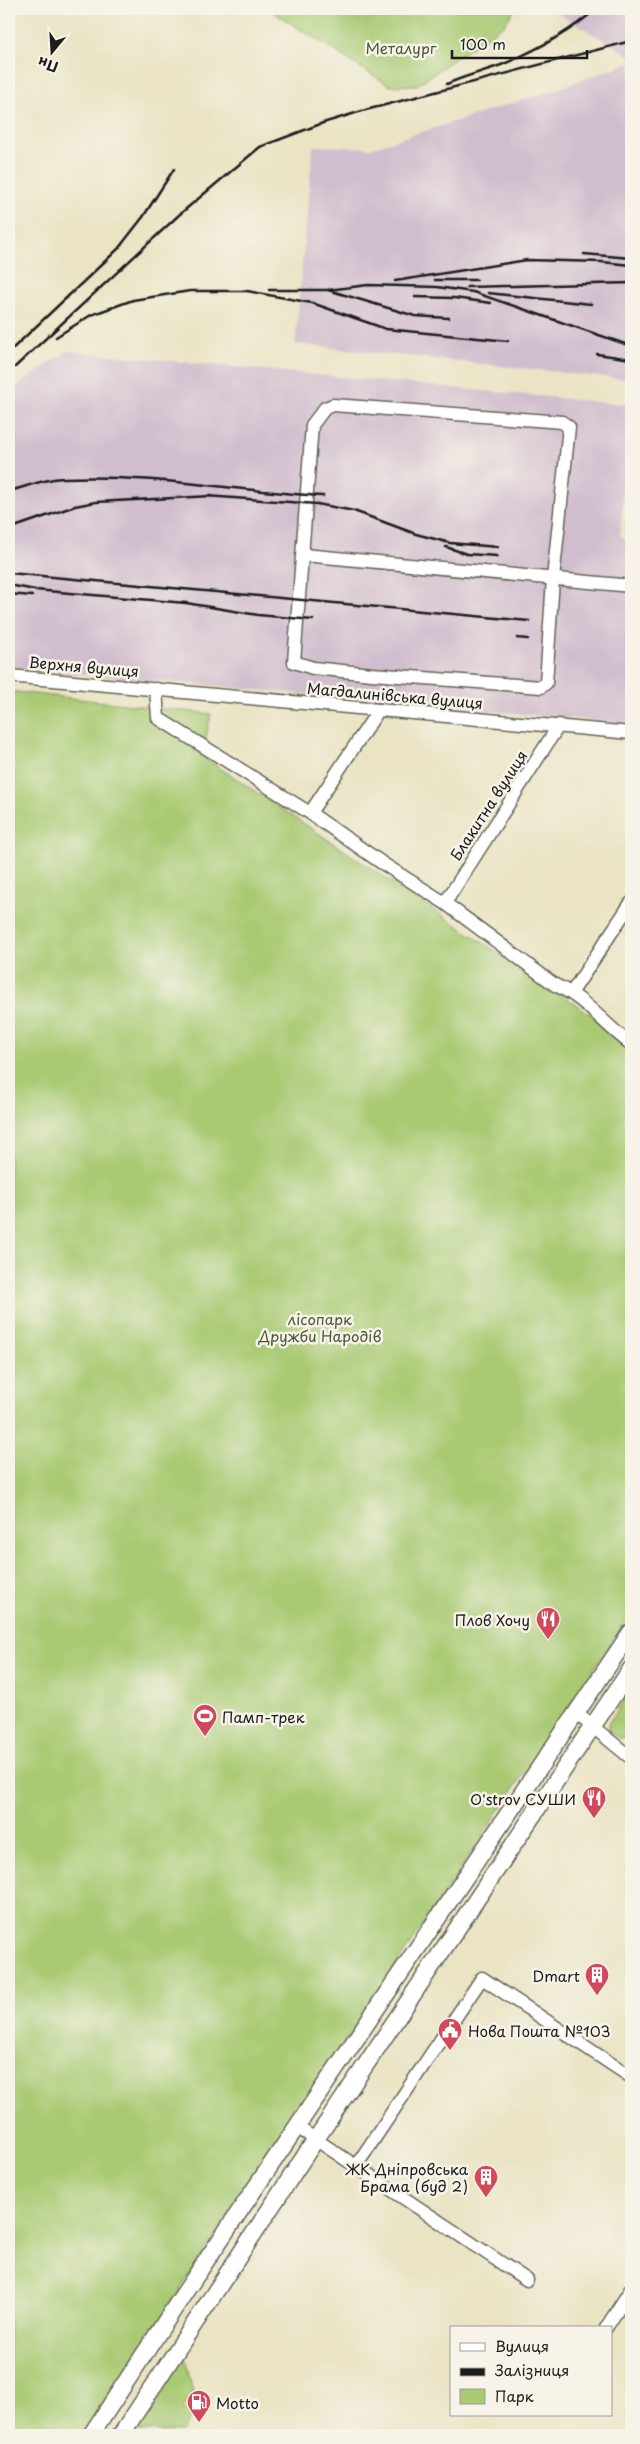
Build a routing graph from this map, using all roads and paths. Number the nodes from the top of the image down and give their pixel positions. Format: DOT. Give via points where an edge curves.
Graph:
graph roads {
  1 [pos="304,555"];
  2 [pos="553,579"];
  3 [pos="631,586"];
  4 [pos="9,676"];
  5 [pos="156,689"];
  6 [pos="378,711"];
  7 [pos="559,725"];
  8 [pos="631,733"];
  9 [pos="310,813"];
  10 [pos="444,903"];
  11 [pos="631,904"];
  12 [pos="572,992"];
  13 [pos="631,1044"];
  14 [pos="631,1632"];
  15 [pos="631,1669"];
  16 [pos="576,1714"];
  17 [pos="593,1726"];
  18 [pos="629,1751"];
  19 [pos="631,2077"];
  20 [pos="297,2127"];
  21 [pos="316,2139"];
  22 [pos="356,2166"];
  23 [pos="527,2280"];
  24 [pos="631,2289"];
  25 [pos="607,2326"];
  26 [pos="91,2435"];
  27 [pos="121,2435"];
  1 -- 2 [label="street"];
  1 -- 2 [label="street" via="294,662 313,668 372,674 541,687 546,684"];
  1 -- 2 [label="street" via="312,425 325,408 333,405 562,422 569,427 569,436"];
  2 -- 3 [label="street"];
  4 -- 5 [label="street, Верхня вулиця"];
  5 -- 6 [label="street, Магдалинівська вулиця"];
  5 -- 9 [label="street" via="158,718"];
  6 -- 7 [label="street, Магдалинівська вулиця"];
  6 -- 9 [label="street"];
  7 -- 8 [label="street, Магдалинівська вулиця"];
  7 -- 10 [label="street, Блакитна вулиця"];
  9 -- 10 [label="street"];
  10 -- 12 [label="street" via="555,986"];
  11 -- 12 [label="street"];
  12 -- 13 [label="street"];
  14 -- 16 [label="main road"];
  15 -- 17 [label="main road"];
  16 -- 17 [label="street"];
  16 -- 20 [label="main road"];
  17 -- 18 [label="street"];
  17 -- 21 [label="main road"];
  19 -- 22 [label="street" via="482,1978"];
  20 -- 21 [label="street"];
  20 -- 26 [label="main road"];
  21 -- 22 [label="street"];
  21 -- 27 [label="main road"];
  22 -- 23 [label="street"];
  24 -- 25 [label="street"];
}
